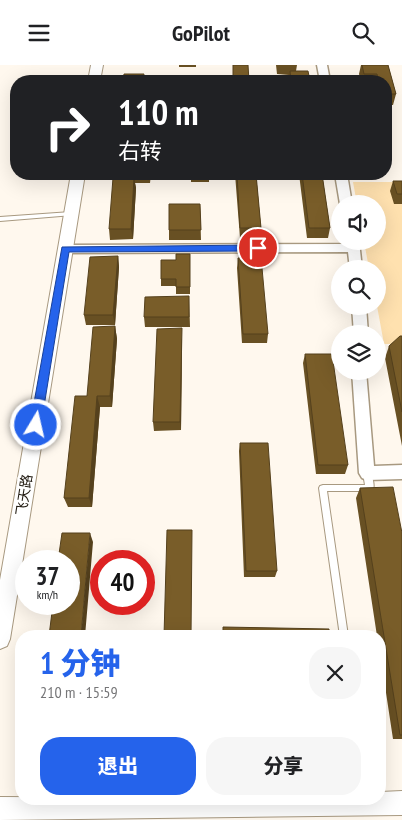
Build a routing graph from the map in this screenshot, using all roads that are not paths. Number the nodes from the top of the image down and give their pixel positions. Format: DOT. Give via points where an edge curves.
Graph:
graph roads {
  1 [pos="77,180"];
  2 [pos="342,180"];
  3 [pos="344,195"];
  4 [pos="71,214"];
  5 [pos="0,219"];
  6 [pos="331,245"];
  7 [pos="65,249"];
  8 [pos="358,380"];
  9 [pos="402,472"];
  10 [pos="367,473"];
  11 [pos="343,630"];
  12 [pos="0,639"];
  13 [pos="386,803"];
  14 [pos="402,803"];
  15 [pos="337,805"];
  16 [pos="0,809"];
  17 [pos="42,814"];
  1 -- 4 [label="street, 飞天路"];
  2 -- 3 [label="street"];
  4 -- 5 [label="lane"];
  4 -- 7 [label="street, 飞天路"];
  6 -- 7 [label="street"];
  7 -- 12 [label="street, 飞天路"];
  8 -- 10 [label="street"];
  9 -- 10 [label="street"];
  10 -- 11 [label="lane" via="370,487 323,488"];
  13 -- 14 [label="street"];
  15 -- 17 [label="street"];
  16 -- 17 [label="street"];
}
